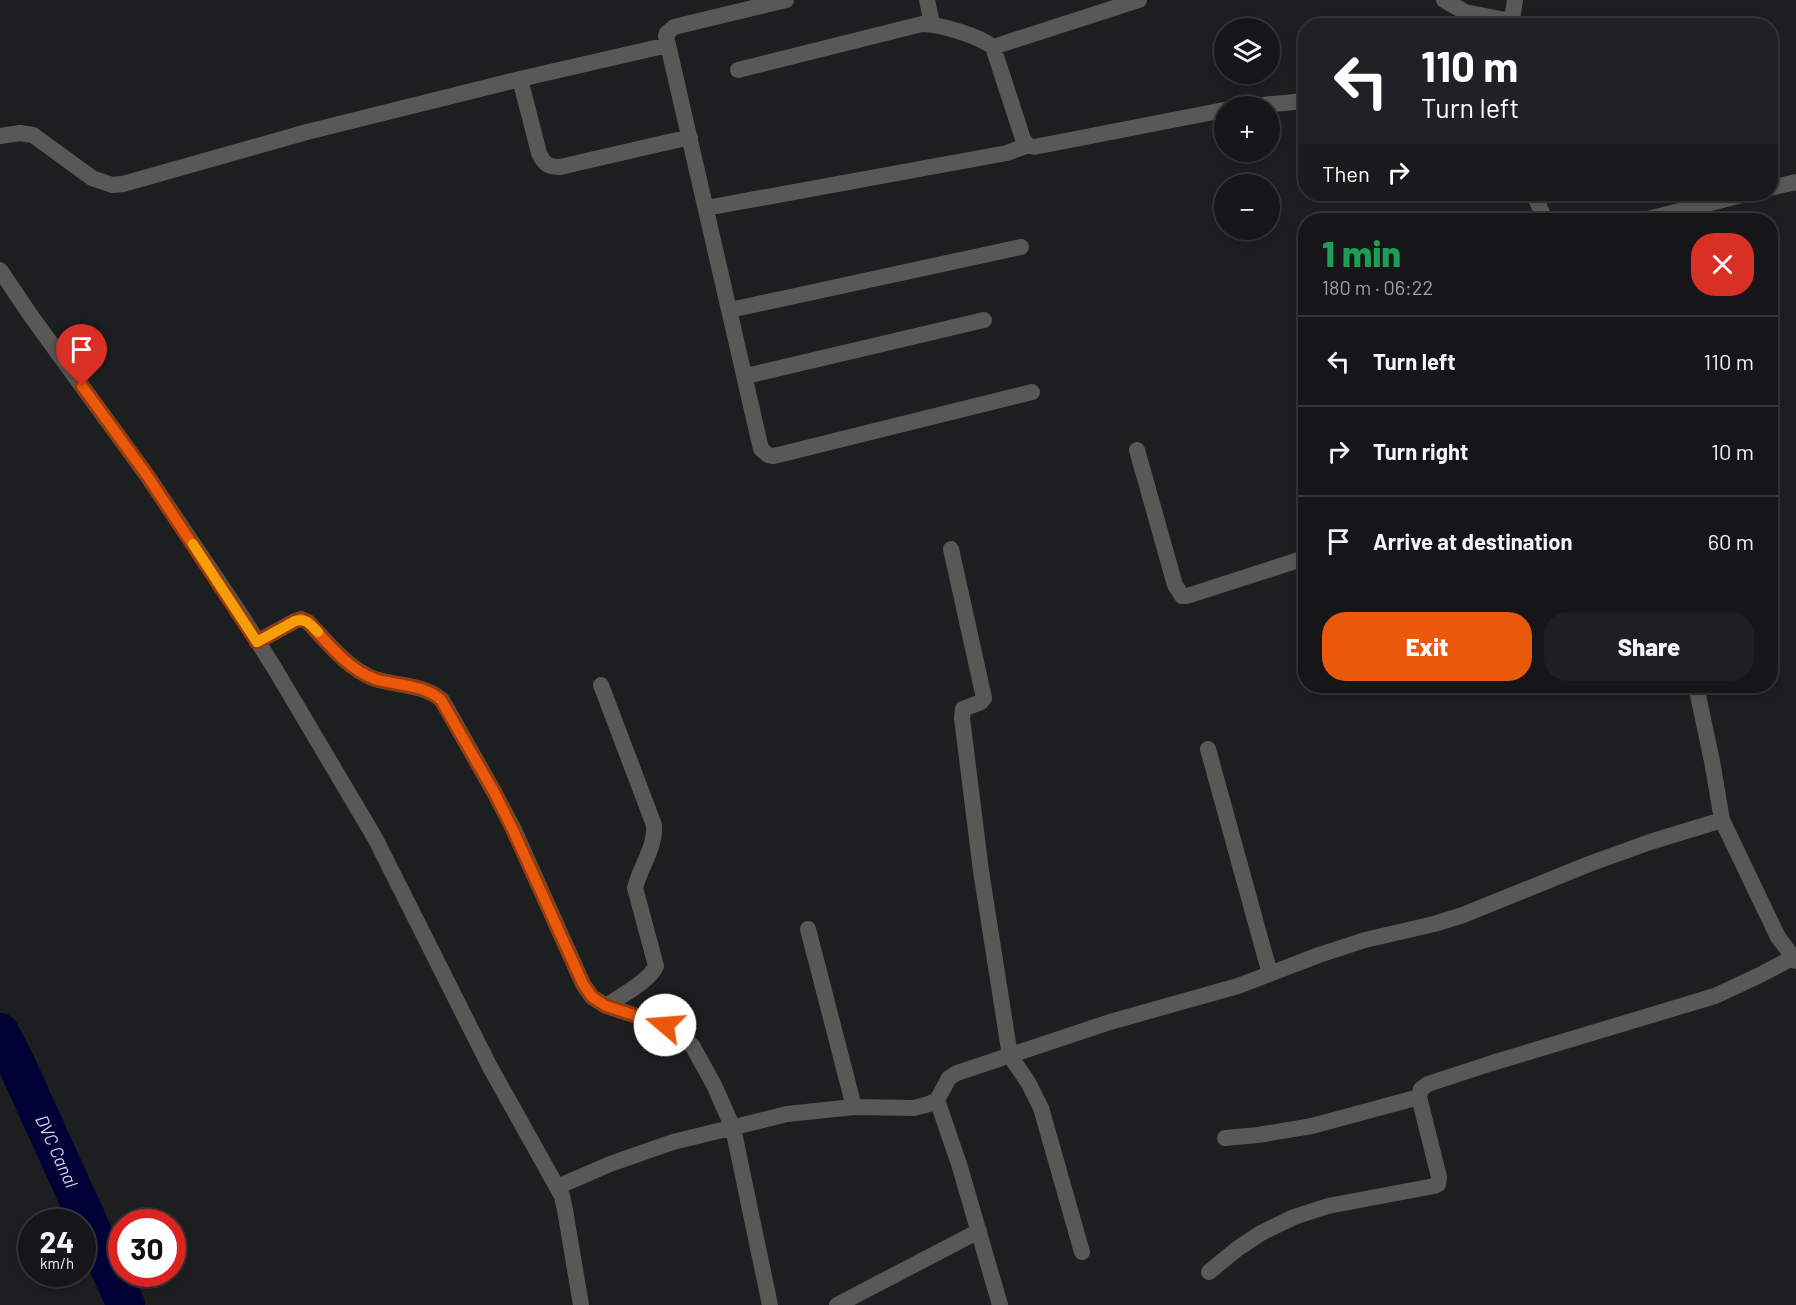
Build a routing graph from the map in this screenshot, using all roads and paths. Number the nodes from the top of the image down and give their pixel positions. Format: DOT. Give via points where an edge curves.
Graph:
graph roads {
  1 [pos="786,0"];
  2 [pos="927,0"];
  3 [pos="1139,0"];
  4 [pos="1444,0"];
  5 [pos="1515,0"];
  6 [pos="1490,18"];
  7 [pos="1512,18"];
  8 [pos="932,24"];
  9 [pos="668,45"];
  10 [pos="993,46"];
  11 [pos="738,70"];
  12 [pos="520,79"];
  13 [pos="1298,102"];
  14 [pos="1280,103"];
  15 [pos="1214,112"];
  16 [pos="0,136"];
  17 [pos="690,136"];
  18 [pos="1028,145"];
  19 [pos="1796,182"];
  20 [pos="1778,186"];
  21 [pos="1719,201"];
  22 [pos="706,208"];
  23 [pos="1671,213"];
  24 [pos="1021,247"];
  25 [pos="0,270"];
  26 [pos="730,310"];
  27 [pos="984,320"];
  28 [pos="746,376"];
  29 [pos="1032,392"];
  30 [pos="1137,450"];
  31 [pos="951,549"];
  32 [pos="1298,560"];
  33 [pos="257,642"];
  34 [pos="601,685"];
  35 [pos="1697,693"];
  36 [pos="1208,749"];
  37 [pos="1722,820"];
  38 [pos="808,929"];
  39 [pos="1794,959"];
  40 [pos="1270,974"];
  41 [pos="606,1006"];
  42 [pos="1010,1056"];
  43 [pos="1419,1096"];
  44 [pos="937,1100"];
  45 [pos="854,1107"];
  46 [pos="733,1128"];
  47 [pos="1225,1138"];
  48 [pos="557,1187"];
  49 [pos="979,1231"];
  50 [pos="1082,1252"];
  51 [pos="1209,1272"];
  52 [pos="581,1305"];
  53 [pos="770,1305"];
  54 [pos="837,1305"];
  55 [pos="1000,1305"];
  1 -- 9 [label="street" via="674,27 667,33"];
  2 -- 8 [label="street"];
  3 -- 10 [label="street"];
  4 -- 6 [label="street" via="1465,12"];
  5 -- 7 [label="street"];
  8 -- 10 [label="street"];
  8 -- 11 [label="street"];
  9 -- 12 [label="street"];
  9 -- 17 [label="street"];
  10 -- 18 [label="street"];
  12 -- 16 [label="street" via="112,185 92,178 33,135"];
  12 -- 17 [label="street" via="539,153 550,167"];
  13 -- 14 [label="street"];
  15 -- 18 [label="street" via="1035,147"];
  17 -- 22 [label="street"];
  18 -- 22 [label="street" via="1007,153"];
  19 -- 20 [label="street"];
  21 -- 23 [label="street"];
  22 -- 26 [label="street"];
  24 -- 26 [label="street"];
  25 -- 33 [label="street" via="146,474"];
  26 -- 28 [label="street"];
  27 -- 28 [label="street"];
  28 -- 29 [label="street" via="761,448 774,456"];
  30 -- 32 [label="street" via="1175,585 1182,596"];
  31 -- 42 [label="street" via="984,698 963,709 962,718"];
  33 -- 41 [label="street" via="301,619 342,658 374,679 436,694 494,792 583,984 592,997"];
  33 -- 48 [label="street" via="375,838 490,1067"];
  34 -- 41 [label="street" via="655,834 635,888 656,966 647,978"];
  35 -- 37 [label="street"];
  36 -- 40 [label="street"];
  37 -- 39 [label="street" via="1778,937"];
  37 -- 40 [label="street" via="1589,864 1463,915 1365,940"];
  38 -- 45 [label="street"];
  39 -- 43 [label="street" via="1715,996 1428,1084"];
  40 -- 42 [label="street"];
  41 -- 46 [label="street" via="681,1034 693,1047"];
  42 -- 44 [label="street" via="957,1073"];
  42 -- 50 [label="street" via="1041,1108"];
  43 -- 47 [label="street" via="1312,1126"];
  43 -- 51 [label="street" via="1440,1177 1438,1184 1328,1206 1294,1217 1237,1249"];
  44 -- 45 [label="street" via="914,1108"];
  44 -- 49 [label="street"];
  45 -- 46 [label="street" via="787,1114"];
  46 -- 48 [label="street" via="673,1142"];
  46 -- 53 [label="street"];
  48 -- 52 [label="street" via="566,1210"];
  49 -- 54 [label="street"];
  49 -- 55 [label="street"];
}
